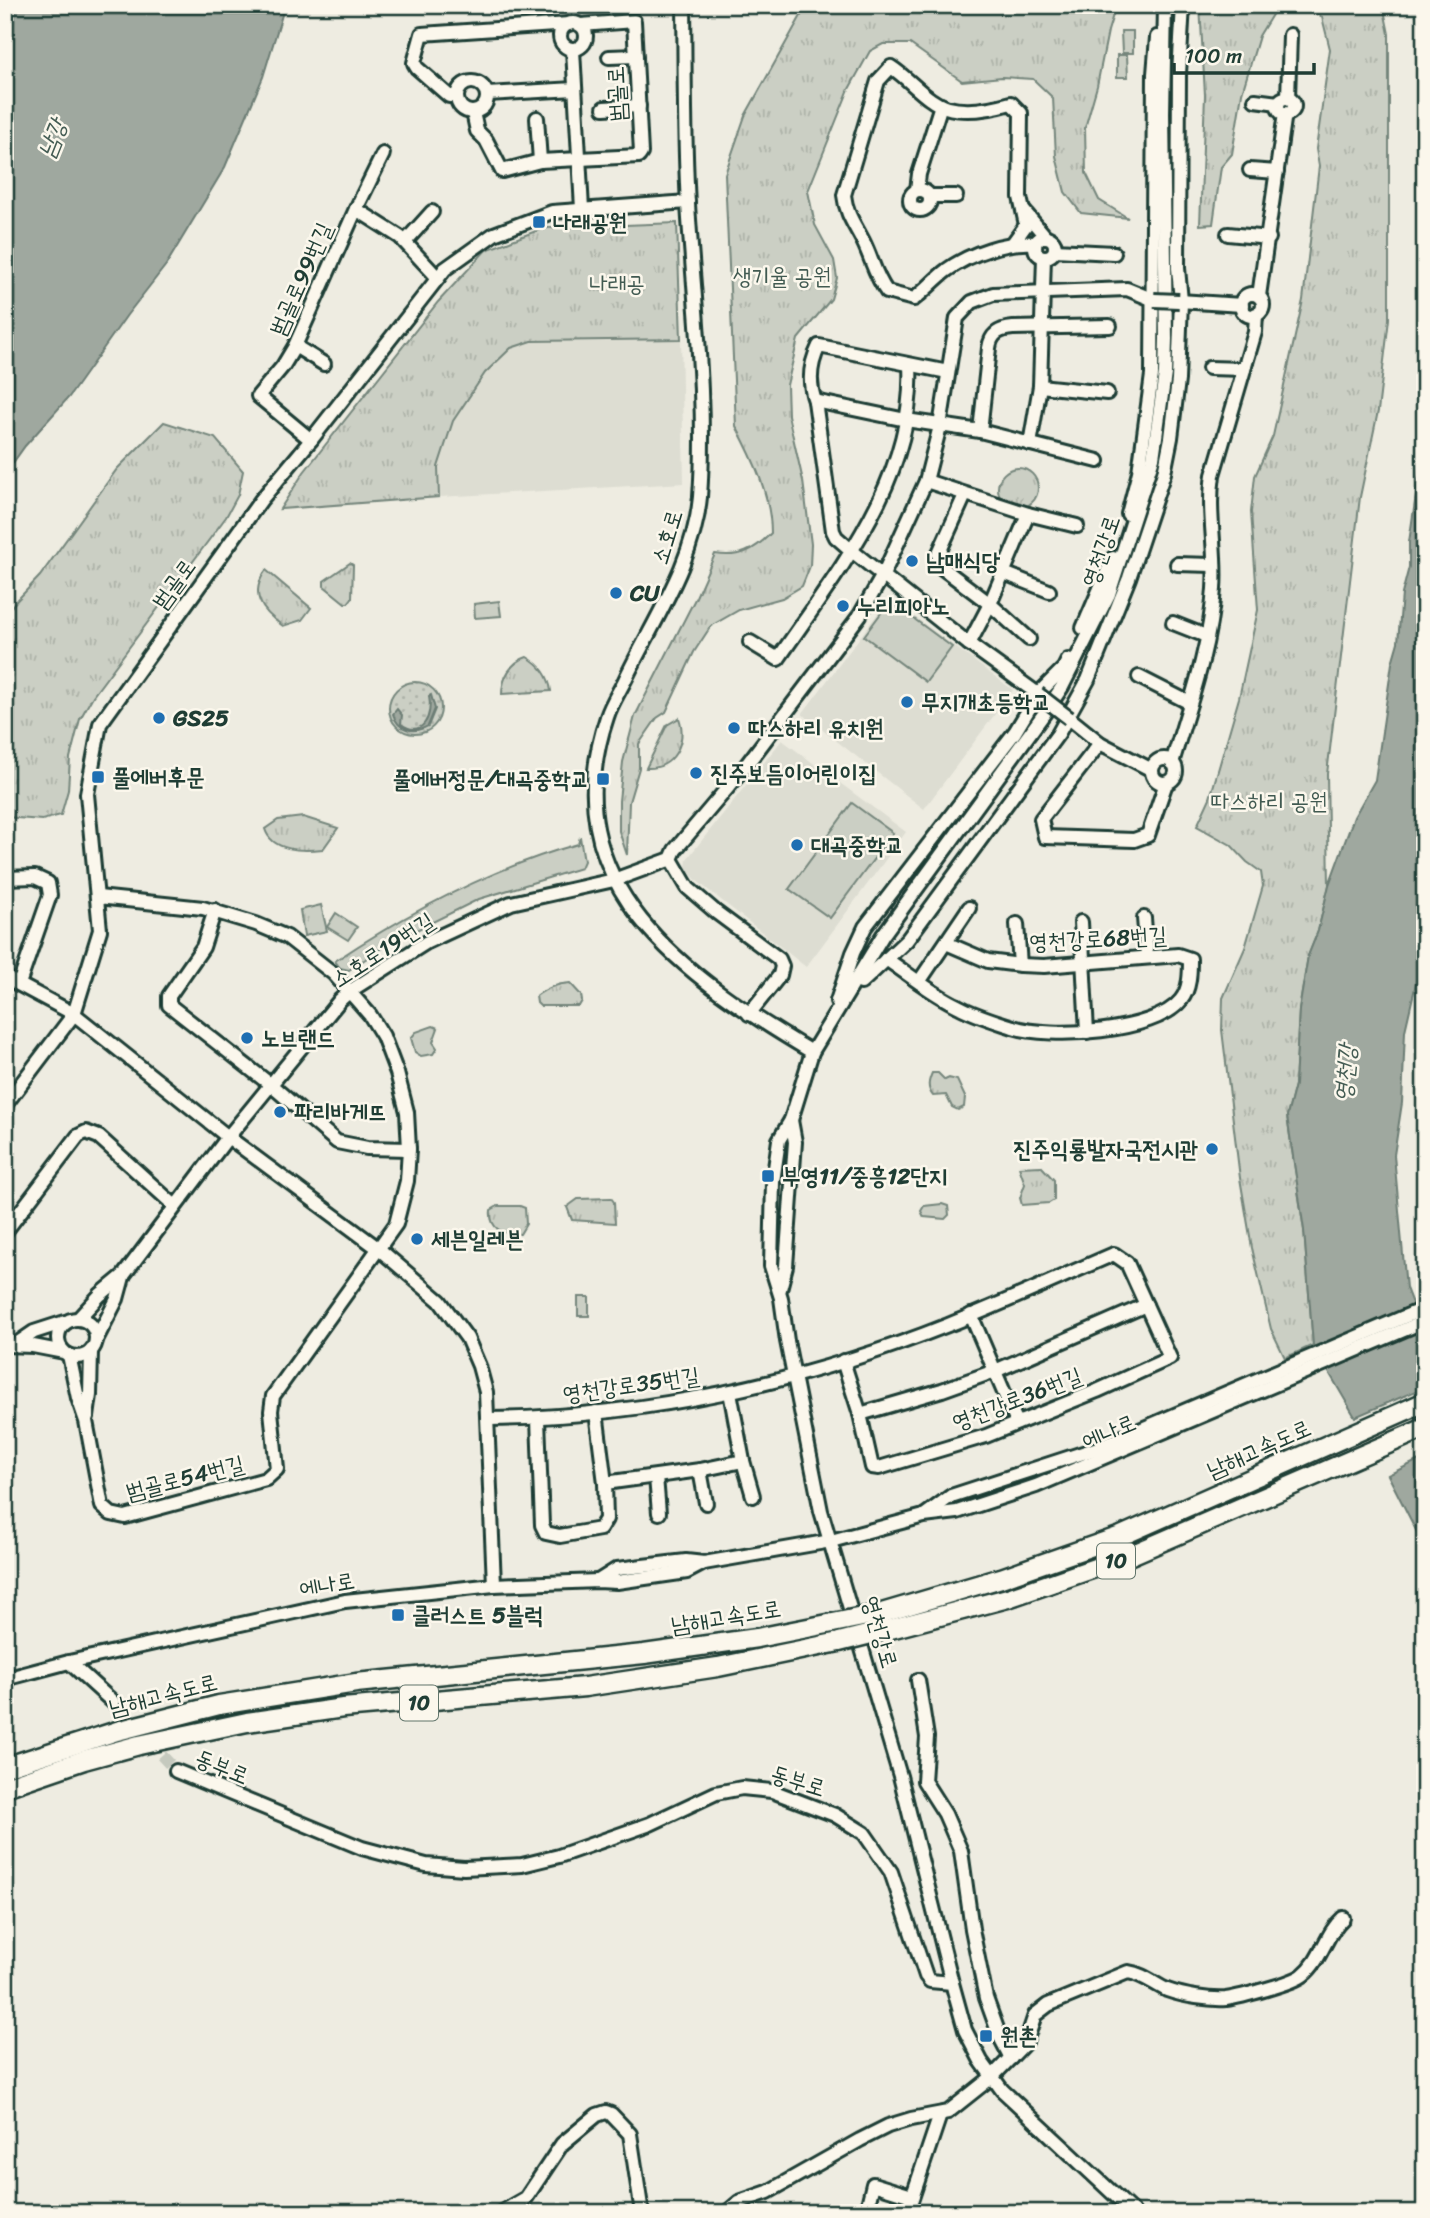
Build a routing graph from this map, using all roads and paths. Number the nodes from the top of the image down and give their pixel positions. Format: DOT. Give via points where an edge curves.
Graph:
graph roads {
  1 [pos="684,5"];
  2 [pos="1164,5"];
  3 [pos="1184,5"];
  4 [pos="575,24"];
  5 [pos="1290,35"];
  6 [pos="573,50"];
  7 [pos="636,56"];
  8 [pos="610,57"];
  9 [pos="575,89"];
  10 [pos="487,94"];
  11 [pos="457,96"];
  12 [pos="1255,100"];
  13 [pos="941,105"];
  14 [pos="1284,105"];
  15 [pos="639,106"];
  16 [pos="604,108"];
  17 [pos="473,112"];
  18 [pos="537,118"];
  19 [pos="383,153"];
  20 [pos="578,159"];
  21 [pos="540,161"];
  22 [pos="1250,170"];
  23 [pos="1277,173"];
  24 [pos="956,196"];
  25 [pos="688,202"];
  26 [pos="582,208"];
  27 [pos="356,209"];
  28 [pos="1024,211"];
  29 [pos="432,212"];
  30 [pos="1026,225"];
  31 [pos="1228,234"];
  32 [pos="1269,238"];
  33 [pos="405,242"];
  34 [pos="1009,245"];
  35 [pos="1042,246"];
  36 [pos="1114,253"];
  37 [pos="438,278"];
  38 [pos="1043,290"];
  39 [pos="1259,296"];
  40 [pos="1153,300"];
  41 [pos="1180,301"];
  42 [pos="1242,305"];
  43 [pos="1256,314"];
  44 [pos="1110,326"];
  45 [pos="1041,327"];
  46 [pos="295,346"];
  47 [pos="324,364"];
  48 [pos="910,365"];
  49 [pos="1209,368"];
  50 [pos="1244,369"];
  51 [pos="948,372"];
  52 [pos="1040,386"];
  53 [pos="1107,393"];
  54 [pos="815,401"];
  55 [pos="906,420"];
  56 [pos="940,426"];
  57 [pos="980,431"];
  58 [pos="311,440"];
  59 [pos="1030,444"];
  60 [pos="1098,461"];
  61 [pos="926,481"];
  62 [pos="965,495"];
  63 [pos="1028,514"];
  64 [pos="1077,526"];
  65 [pos="852,551"];
  66 [pos="1177,564"];
  67 [pos="1213,565"];
  68 [pos="1004,573"];
  69 [pos="883,575"];
  70 [pos="1049,591"];
  71 [pos="990,604"];
  72 [pos="1173,623"];
  73 [pos="1206,636"];
  74 [pos="1029,639"];
  75 [pos="750,642"];
  76 [pos="969,644"];
  77 [pos="1139,677"];
  78 [pos="1038,694"];
  79 [pos="1190,702"];
  80 [pos="1069,718"];
  81 [pos="1100,743"];
  82 [pos="1172,763"];
  83 [pos="1152,770"];
  84 [pos="1166,783"];
  85 [pos="671,859"];
  86 [pos="5,878"];
  87 [pos="614,880"];
  88 [pos="98,897"];
  89 [pos="969,908"];
  90 [pos="215,910"];
  91 [pos="1144,918"];
  92 [pos="1082,922"];
  93 [pos="1017,924"];
  94 [pos="946,943"];
  95 [pos="1147,956"];
  96 [pos="886,959"];
  97 [pos="1084,961"];
  98 [pos="1020,965"];
  99 [pos="5,977"];
  100 [pos="919,982"];
  101 [pos="19,984"];
  102 [pos="350,991"];
  103 [pos="74,1014"];
  104 [pos="749,1014"];
  105 [pos="826,1031"];
  106 [pos="1087,1032"];
  107 [pos="812,1052"];
  108 [pos="271,1085"];
  109 [pos="5,1105"];
  110 [pos="791,1120"];
  111 [pos="228,1137"];
  112 [pos="409,1149"];
  113 [pos="175,1206"];
  114 [pos="5,1232"];
  115 [pos="379,1249"];
  116 [pos="123,1276"];
  117 [pos="779,1290"];
  118 [pos="1146,1305"];
  119 [pos="1425,1308"];
  120 [pos="971,1315"];
  121 [pos="72,1320"];
  122 [pos="1425,1321"];
  123 [pos="10,1345"];
  124 [pos="93,1346"];
  125 [pos="67,1354"];
  126 [pos="843,1361"];
  127 [pos="1303,1366"];
  128 [pos="995,1371"];
  129 [pos="794,1375"];
  130 [pos="730,1392"];
  131 [pos="1425,1402"];
  132 [pos="596,1412"];
  133 [pos="860,1413"];
  134 [pos="488,1419"];
  135 [pos="538,1419"];
  136 [pos="86,1421"];
  137 [pos="1017,1423"];
  138 [pos="1425,1428"];
  139 [pos="743,1461"];
  140 [pos="700,1470"];
  141 [pos="656,1477"];
  142 [pos="605,1483"];
  143 [pos="752,1496"];
  144 [pos="706,1503"];
  145 [pos="659,1513"];
  146 [pos="831,1541"];
  147 [pos="494,1585"];
  148 [pos="883,1622"];
  149 [pos="69,1662"];
  150 [pos="5,1679"];
  151 [pos="918,1680"];
  152 [pos="113,1702"];
  153 [pos="84,1760"];
  154 [pos="5,1767"];
  155 [pos="176,1772"];
  156 [pos="5,1787"];
  157 [pos="5,1800"];
  158 [pos="1343,1918"];
  159 [pos="952,1983"];
  160 [pos="1011,2058"];
  161 [pos="992,2077"];
  162 [pos="940,2115"];
  163 [pos="912,2196"];
  164 [pos="500,2213"];
  165 [pos="642,2213"];
  166 [pos="726,2213"];
  167 [pos="866,2213"];
  168 [pos="907,2213"];
  169 [pos="1134,2213"];
  1 -- 25 [label="street, 소호로"];
  2 -- 40 [label="street, 영천강로" via="1154,74"];
  2 -- 105 [label="street, 영천강로" via="1165,374 1153,457 1133,524 1109,594 1062,687 883,935"];
  3 -- 41 [label="street, 영천강로" via="1179,74"];
  4 -- 6 [label="street, 범골로" via="586,32 586,41"];
  4 -- 6 [label="street, 범골로" via="562,29 560,38"];
  4 -- 7 [label="street, 범골로" via="634,20"];
  4 -- 11 [label="street, 범골로" via="422,34 417,68 449,96"];
  5 -- 14 [label="street"];
  6 -- 9 [label="street, 범골로"];
  7 -- 8 [label="street"];
  7 -- 15 [label="street, 범골로"];
  9 -- 10 [label="street, 범골로"];
  9 -- 20 [label="street, 범골로"];
  10 -- 11 [label="street, 범골로" via="474,82 461,87"];
  10 -- 17 [label="street" via="482,108"];
  11 -- 17 [label="street, 범골로" via="460,106"];
  12 -- 14 [label="street"];
  13 -- 24 [label="street" via="919,174 923,193"];
  13 -- 28 [label="street" via="961,110 1011,103 1021,113 1020,197"];
  13 -- 34 [label="street" via="891,66 878,81 844,195 845,210 877,279 887,292 914,299 964,260"];
  14 -- 23 [label="street"];
  15 -- 16 [label="street"];
  15 -- 20 [label="street, 범골로" via="639,156"];
  17 -- 21 [label="street, 범골로" via="477,131 502,171"];
  18 -- 21 [label="street"];
  19 -- 27 [label="street"];
  20 -- 21 [label="street, 범골로"];
  20 -- 26 [label="street, 범골로"];
  22 -- 23 [label="street"];
  23 -- 32 [label="street"];
  25 -- 26 [label="street, 범골로"];
  25 -- 87 [label="street, 소호로" via="698,339 699,501 691,545 607,715 597,754 593,804 601,851"];
  26 -- 37 [label="street, 범골로" via="552,212 494,233"];
  27 -- 33 [label="street, 범골로99번길"];
  27 -- 46 [label="street, 범골로99번길"];
  28 -- 30 [label="street"];
  28 -- 35 [label="street"];
  29 -- 33 [label="street"];
  30 -- 34 [label="street"];
  30 -- 35 [label="street"];
  31 -- 32 [label="street"];
  32 -- 39 [label="street"];
  33 -- 37 [label="street, 범골로99번길"];
  34 -- 35 [label="street"];
  35 -- 36 [label="street"];
  35 -- 38 [label="street"];
  37 -- 58 [label="street, 범골로"];
  38 -- 40 [label="street" via="1127,289"];
  38 -- 45 [label="street"];
  38 -- 51 [label="street" via="993,294 972,302 957,318"];
  39 -- 42 [label="street" via="1249,294"];
  39 -- 43 [label="street" via="1263,304"];
  40 -- 41 [label="street, bridge"];
  40 -- 78 [label="street, 영천강로" via="1147,421 1128,512 1099,594 1064,668"];
  41 -- 42 [label="street"];
  41 -- 80 [label="street, 영천강로" via="1178,380 1164,473 1129,578"];
  42 -- 43 [label="street" via="1247,313"];
  43 -- 50 [label="street"];
  44 -- 45 [label="street"];
  45 -- 52 [label="street"];
  45 -- 57 [label="street" via="1001,329 990,340"];
  46 -- 47 [label="street"];
  46 -- 58 [label="street, 범골로99번길" via="258,396"];
  48 -- 51 [label="street"];
  48 -- 54 [label="street" via="819,345 810,372"];
  48 -- 55 [label="street"];
  49 -- 50 [label="street"];
  50 -- 67 [label="street" via="1210,491"];
  51 -- 56 [label="street"];
  52 -- 53 [label="street"];
  52 -- 59 [label="street"];
  54 -- 55 [label="street"];
  54 -- 65 [label="street" via="833,531"];
  55 -- 56 [label="street"];
  55 -- 65 [label="street" via="891,474"];
  56 -- 57 [label="street"];
  56 -- 61 [label="street"];
  57 -- 59 [label="street"];
  58 -- 88 [label="street, 범골로" via="261,500 100,724 87,794"];
  59 -- 60 [label="street"];
  61 -- 62 [label="street"];
  61 -- 69 [label="street"];
  62 -- 63 [label="street"];
  62 -- 71 [label="street" via="938,555 941,567"];
  63 -- 64 [label="street"];
  63 -- 68 [label="street"];
  65 -- 69 [label="street"];
  65 -- 75 [label="street" via="778,659"];
  66 -- 67 [label="street"];
  67 -- 73 [label="street"];
  68 -- 70 [label="street"];
  68 -- 71 [label="street"];
  69 -- 76 [label="street"];
  69 -- 85 [label="street" via="860,615"];
  71 -- 74 [label="street"];
  71 -- 76 [label="street"];
  72 -- 73 [label="street"];
  73 -- 79 [label="street"];
  76 -- 78 [label="street"];
  77 -- 79 [label="street"];
  78 -- 80 [label="street, bridge"];
  78 -- 105 [label="street, 영천강로" via="1015,732 865,927"];
  79 -- 82 [label="street"];
  80 -- 81 [label="street"];
  80 -- 96 [label="street, 영천강로" via="907,940"];
  81 -- 83 [label="street"];
  81 -- 84 [label="street" via="1041,819 1045,837 1134,840 1148,835"];
  82 -- 83 [label="street" via="1158,761"];
  82 -- 84 [label="street" via="1175,773"];
  83 -- 84 [label="street" via="1156,780"];
  85 -- 87 [label="street, 소호로19번길"];
  85 -- 104 [label="street" via="688,888 779,959 780,975"];
  86 -- 101 [label="street" via="35,877 48,883 50,895"];
  87 -- 102 [label="street, 소호로19번길" via="511,903 427,942"];
  87 -- 104 [label="street, 소호로" via="670,954"];
  88 -- 90 [label="street, 범골로54번길"];
  88 -- 103 [label="street, 범골로" via="100,930"];
  89 -- 94 [label="street"];
  90 -- 102 [label="street, 범골로54번길" via="287,937"];
  90 -- 108 [label="street" via="203,947 169,996 169,1005"];
  91 -- 95 [label="street"];
  92 -- 97 [label="street"];
  93 -- 98 [label="street"];
  94 -- 98 [label="street, 영천강로68번길" via="988,961"];
  94 -- 100 [label="street"];
  95 -- 97 [label="street, 영천강로68번길"];
  95 -- 106 [label="street, 영천강로68번길" via="1190,959 1189,982 1181,1000 1154,1017"];
  96 -- 100 [label="street, 영천강로68번길"];
  96 -- 105 [label="street, 영천강로" via="858,986"];
  97 -- 98 [label="street, 영천강로68번길"];
  97 -- 106 [label="street"];
  99 -- 101 [label="street"];
  100 -- 106 [label="street, 영천강로68번길" via="958,1007 1016,1028"];
  101 -- 103 [label="street"];
  102 -- 108 [label="street, 소호로19번길"];
  102 -- 112 [label="street, 범골로54번길" via="383,1036 397,1073 407,1112"];
  103 -- 109 [label="street, 범골로"];
  103 -- 111 [label="street"];
  104 -- 107 [label="street, 소호로"];
  105 -- 107 [label="street, 영천강로"];
  107 -- 110 [label="street, 영천강로"];
  108 -- 111 [label="street, 소호로19번길"];
  108 -- 112 [label="street" via="337,1142"];
  110 -- 117 [label="street, 영천강로" via="795,1142 786,1266"];
  110 -- 117 [label="street, 영천강로" via="779,1140 773,1182 771,1266"];
  111 -- 113 [label="street"];
  111 -- 115 [label="street"];
  112 -- 115 [label="street, 범골로54번길" via="396,1224"];
  113 -- 114 [label="street" via="99,1137 86,1132 78,1136"];
  113 -- 116 [label="street"];
  115 -- 134 [label="street" via="440,1301 467,1338 486,1392"];
  115 -- 136 [label="street, 범골로54번길" via="273,1395 277,1469 267,1479 125,1517 111,1514 102,1506"];
  116 -- 121 [label="street"];
  116 -- 124 [label="street" via="117,1299"];
  117 -- 129 [label="street, 영천강로"];
  118 -- 120 [label="street, 영천강로36번길" via="1127,1263 1114,1254"];
  118 -- 128 [label="street, 영천강로36번길"];
  118 -- 137 [label="street, 영천강로36번길" via="1170,1358"];
  119 -- 127 [label="street"];
  120 -- 126 [label="street, 영천강로36번길"];
  120 -- 128 [label="street"];
  121 -- 123 [label="street"];
  121 -- 124 [label="street" via="92,1326"];
  121 -- 125 [label="street" via="61,1326 57,1337"];
  122 -- 127 [label="street"];
  123 -- 125 [label="street"];
  124 -- 125 [label="street" via="81,1357"];
  124 -- 136 [label="street"];
  125 -- 136 [label="street"];
  126 -- 129 [label="street, 영천강로36번길"];
  126 -- 133 [label="street, 영천강로36번길"];
  127 -- 146 [label="street, 에나로" via="1095,1449 951,1496 924,1516"];
  128 -- 133 [label="street, 영천강로36번길"];
  128 -- 137 [label="street"];
  129 -- 130 [label="street, 영천강로35번길"];
  129 -- 146 [label="street, 영천강로"];
  130 -- 132 [label="street, 영천강로35번길"];
  130 -- 139 [label="street, 영천강로35번길"];
  131 -- 148 [label="highway, 남해고속도로 / 10" via="1121,1536"];
  132 -- 135 [label="street, 영천강로35번길"];
  132 -- 142 [label="street"];
  133 -- 137 [label="street, 영천강로36번길" via="872,1466 879,1468"];
  134 -- 135 [label="street, 영천강로35번길"];
  134 -- 147 [label="street"];
  135 -- 142 [label="street, 영천강로35번길" via="546,1533 560,1536 600,1529 606,1519"];
  138 -- 148 [label="highway, 남해고속도로 / 10" via="1124,1558 1009,1598"];
  139 -- 140 [label="street"];
  139 -- 143 [label="street, 영천강로35번길"];
  140 -- 141 [label="street"];
  140 -- 144 [label="street"];
  141 -- 142 [label="street"];
  141 -- 145 [label="street"];
  146 -- 147 [label="street, 에나로" via="618,1582"];
  146 -- 159 [label="street, 영천강로" via="900,1776"];
  147 -- 149 [label="street, 에나로" via="345,1601"];
  148 -- 153 [label="highway, 남해고속도로 / 10, bridge" via="839,1642 718,1667 585,1687 343,1708 247,1722"];
  148 -- 154 [label="highway, 남해고속도로 / 10, bridge" via="833,1623 644,1654 356,1683 219,1705"];
  149 -- 150 [label="street"];
  149 -- 152 [label="street"];
  151 -- 160 [label="street" via="927,1737 923,1781 945,1814 961,1852 986,1997"];
  153 -- 156 [label="highway, 남해고속도로 / 10"];
  153 -- 157 [label="highway" via="53,1782"];
  155 -- 159 [label="street, 동부로" via="362,1848 426,1865 464,1868 522,1865 559,1856 650,1824 716,1793 742,1788 772,1791 835,1815 864,1833 891,1872 926,1976 930,1981"];
  158 -- 160 [label="street" via="1301,1977 1226,1999 1167,1990 1128,1972 1048,2005 1035,2015 1026,2042"];
  159 -- 161 [label="street" via="965,2031"];
  160 -- 161 [label="street"];
  161 -- 162 [label="street"];
  161 -- 169 [label="street"];
  162 -- 163 [label="street"];
  162 -- 166 [label="street" via="888,2126 768,2192 739,2202"];
  163 -- 167 [label="street" via="873,2184"];
  163 -- 168 [label="street"];
  164 -- 165 [label="street" via="526,2198 562,2144 606,2112 630,2134"];
}
